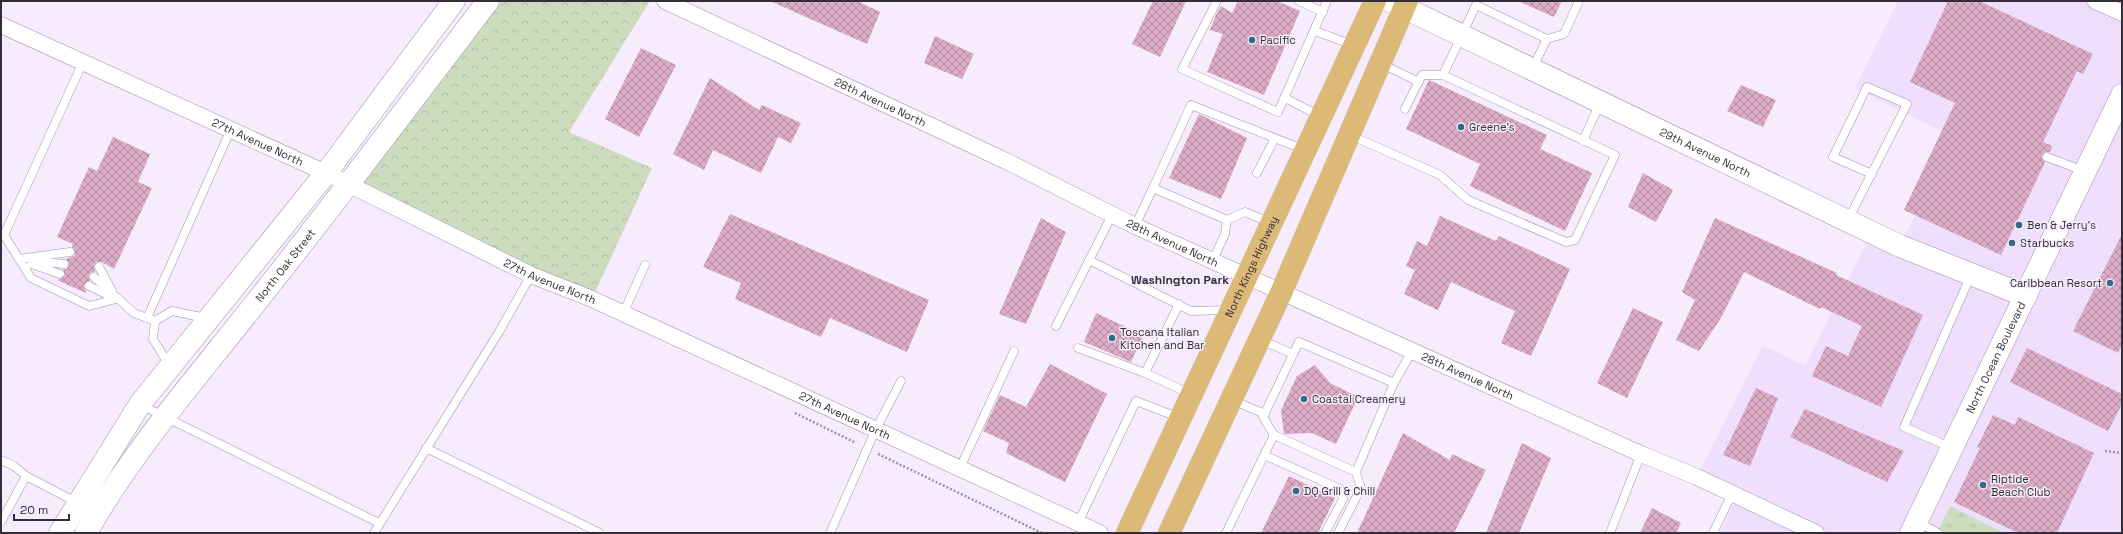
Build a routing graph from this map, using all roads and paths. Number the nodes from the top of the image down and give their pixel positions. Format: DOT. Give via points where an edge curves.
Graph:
graph roads {
  1 [pos="454,1"];
  2 [pos="488,1"];
  3 [pos="665,1"];
  4 [pos="1217,1"];
  5 [pos="1300,1"];
  6 [pos="1327,1"];
  7 [pos="1375,1"];
  8 [pos="1579,1"];
  9 [pos="2095,1"];
  10 [pos="1400,3"];
  11 [pos="1322,12"];
  12 [pos="2122,13"];
  13 [pos="1,25"];
  14 [pos="1315,31"];
  15 [pos="1461,35"];
  16 [pos="1547,39"];
  17 [pos="1354,46"];
  18 [pos="83,62"];
  19 [pos="1380,63"];
  20 [pos="1532,69"];
  21 [pos="1443,75"];
  22 [pos="1419,82"];
  23 [pos="2122,95"];
  24 [pos="1285,98"];
  25 [pos="1601,102"];
  26 [pos="1406,109"];
  27 [pos="1321,116"];
  28 [pos="231,129"];
  29 [pos="1349,135"];
  30 [pos="1275,138"];
  31 [pos="1583,140"];
  32 [pos="1305,150"];
  33 [pos="2047,157"];
  34 [pos="326,172"];
  35 [pos="2085,172"];
  36 [pos="1257,173"];
  37 [pos="1872,174"];
  38 [pos="350,184"];
  39 [pos="1153,188"];
  40 [pos="1112,215"];
  41 [pos="1227,220"];
  42 [pos="1848,221"];
  43 [pos="1271,224"];
  44 [pos="1135,226"];
  45 [pos="2,235"];
  46 [pos="70,252"];
  47 [pos="19,260"];
  48 [pos="1089,260"];
  49 [pos="1213,260"];
  50 [pos="64,264"];
  51 [pos="645,265"];
  52 [pos="99,267"];
  53 [pos="60,274"];
  54 [pos="1971,274"];
  55 [pos="531,275"];
  56 [pos="1247,276"];
  57 [pos="94,277"];
  58 [pos="90,286"];
  59 [pos="1281,293"];
  60 [pos="2026,296"];
  61 [pos="116,299"];
  62 [pos="1179,304"];
  63 [pos="1231,310"];
  64 [pos="623,314"];
  65 [pos="209,319"];
  66 [pos="151,320"];
  67 [pos="1056,326"];
  68 [pos="1259,339"];
  69 [pos="1078,348"];
  70 [pos="1014,351"];
  71 [pos="1412,351"];
  72 [pos="1293,354"];
  73 [pos="170,366"];
  74 [pos="1145,373"];
  75 [pos="901,380"];
  76 [pos="1394,383"];
  77 [pos="1192,395"];
  78 [pos="1231,399"];
  79 [pos="140,404"];
  80 [pos="1265,414"];
  81 [pos="166,417"];
  82 [pos="1181,418"];
  83 [pos="876,429"];
  84 [pos="1274,435"];
  85 [pos="426,448"];
  86 [pos="1952,448"];
  87 [pos="2105,451"];
  88 [pos="2122,453"];
  89 [pos="1264,454"];
  90 [pos="1642,454"];
  91 [pos="1,460"];
  92 [pos="960,468"];
  93 [pos="1356,472"];
  94 [pos="26,476"];
  95 [pos="1732,494"];
  96 [pos="78,503"];
  97 [pos="1,522"];
  98 [pos="379,522"];
  99 [pos="1078,523"];
  100 [pos="1914,527"];
  101 [pos="60,533"];
  102 [pos="86,533"];
  103 [pos="374,533"];
  104 [pos="600,533"];
  105 [pos="830,533"];
  106 [pos="1100,533"];
  107 [pos="1128,533"];
  108 [pos="1169,533"];
  109 [pos="1226,533"];
  110 [pos="1325,533"];
  111 [pos="1338,533"];
  112 [pos="1610,533"];
  113 [pos="1713,533"];
  114 [pos="1816,533"];
  115 [pos="1938,533"];
  1 -- 34 [label="main road"];
  2 -- 38 [label="main road, North Oak Street"];
  3 -- 40 [label="street, 28th Avenue North" via="1006,161"];
  4 -- 24 [label="lane" via="1182,69 1278,112"];
  5 -- 11 [label="lane"];
  6 -- 11 [label="lane"];
  7 -- 17 [label="main road, North Kings Highway"];
  8 -- 16 [label="lane" via="1564,34"];
  9 -- 12 [label="street"];
  10 -- 15 [label="main road, 29th Avenue North"];
  10 -- 19 [label="main road"];
  11 -- 14 [label="lane"];
  13 -- 18 [label="street, 27th Avenue North"];
  14 -- 17 [label="lane"];
  14 -- 24 [label="lane"];
  15 -- 16 [label="lane" via="1476,5"];
  15 -- 20 [label="main road, 29th Avenue North"];
  15 -- 21 [label="lane"];
  16 -- 20 [label="lane"];
  17 -- 27 [label="main road, North Kings Highway"];
  18 -- 28 [label="street, 27th Avenue North"];
  18 -- 45 [label="lane"];
  19 -- 22 [label="lane"];
  19 -- 29 [label="main road"];
  20 -- 25 [label="main road, 29th Avenue North"];
  21 -- 22 [label="lane" via="1422,75"];
  21 -- 31 [label="lane"];
  22 -- 26 [label="lane"];
  23 -- 35 [label="main road, North Ocean Boulevard"];
  24 -- 27 [label="lane"];
  25 -- 31 [label="lane"];
  25 -- 42 [label="main road, 29th Avenue North"];
  27 -- 32 [label="main road, North Kings Highway"];
  28 -- 34 [label="street, 27th Avenue North"];
  28 -- 66 [label="lane"];
  29 -- 31 [label="lane" via="1440,175 1468,200 1566,242 1576,240 1615,156"];
  29 -- 59 [label="main road"];
  30 -- 32 [label="lane"];
  30 -- 36 [label="lane"];
  30 -- 39 [label="lane" via="1191,105"];
  32 -- 43 [label="main road, North Kings Highway"];
  33 -- 35 [label="lane"];
  34 -- 38 [label="street, 27th Avenue North"];
  34 -- 65 [label="main road"];
  35 -- 60 [label="main road, North Ocean Boulevard"];
  37 -- 37 [label="lane" via="1907,104 1867,87 1833,157"];
  37 -- 42 [label="lane"];
  38 -- 55 [label="street, 27th Avenue North"];
  38 -- 81 [label="main road, North Oak Street"];
  39 -- 41 [label="lane"];
  39 -- 44 [label="lane"];
  40 -- 44 [label="street, 28th Avenue North"];
  40 -- 48 [label="lane"];
  41 -- 43 [label="lane" via="1245,212"];
  41 -- 49 [label="lane" via="1225,234"];
  42 -- 54 [label="main road, 29th Avenue North" via="1900,246"];
  43 -- 56 [label="main road, North Kings Highway"];
  44 -- 49 [label="street, 28th Avenue North"];
  45 -- 47 [label="lane"];
  46 -- 47 [label="lane"];
  47 -- 50 [label="lane"];
  47 -- 53 [label="lane"];
  47 -- 61 [label="lane" via="31,278 89,306"];
  48 -- 62 [label="lane"];
  48 -- 67 [label="lane"];
  49 -- 56 [label="street, 28th Avenue North"];
  51 -- 64 [label="lane"];
  52 -- 61 [label="lane"];
  54 -- 60 [label="main road, 29th Avenue North"];
  54 -- 86 [label="lane" via="1904,426"];
  55 -- 64 [label="street, 27th Avenue North"];
  55 -- 85 [label="lane" via="499,332"];
  56 -- 59 [label="street, 28th Avenue North"];
  56 -- 63 [label="main road, North Kings Highway"];
  57 -- 61 [label="lane"];
  58 -- 61 [label="lane"];
  59 -- 68 [label="main road"];
  59 -- 71 [label="street, 28th Avenue North"];
  60 -- 86 [label="main road, North Ocean Boulevard"];
  61 -- 66 [label="lane" via="134,313"];
  62 -- 63 [label="lane" via="1191,311"];
  62 -- 74 [label="lane"];
  63 -- 77 [label="main road, North Kings Highway"];
  64 -- 83 [label="street, 27th Avenue North"];
  65 -- 66 [label="lane" via="172,311"];
  65 -- 73 [label="main road"];
  66 -- 73 [label="lane" via="152,339"];
  68 -- 72 [label="lane"];
  68 -- 78 [label="main road"];
  69 -- 74 [label="lane"];
  70 -- 92 [label="lane"];
  71 -- 76 [label="lane"];
  71 -- 90 [label="street, 28th Avenue North"];
  72 -- 76 [label="lane" via="1299,342"];
  72 -- 80 [label="lane"];
  73 -- 79 [label="main road"];
  74 -- 77 [label="lane"];
  75 -- 83 [label="lane"];
  76 -- 93 [label="lane"];
  77 -- 82 [label="main road, North Kings Highway"];
  78 -- 80 [label="lane"];
  78 -- 108 [label="main road"];
  79 -- 81 [label="lane"];
  79 -- 96 [label="main road"];
  80 -- 84 [label="lane" via="1263,417"];
  81 -- 98 [label="lane"];
  81 -- 102 [label="main road, North Oak Street" via="99,510"];
  82 -- 99 [label="lane" via="1136,401"];
  82 -- 107 [label="main road, North Kings Highway"];
  83 -- 92 [label="street, 27th Avenue North"];
  83 -- 105 [label="lane"];
  84 -- 89 [label="lane"];
  84 -- 93 [label="lane"];
  85 -- 98 [label="lane"];
  85 -- 104 [label="lane"];
  86 -- 100 [label="main road, North Ocean Boulevard"];
  87 -- 88 [label="path"];
  89 -- 109 [label="lane"];
  89 -- 110 [label="lane" via="1340,490 1343,499"];
  90 -- 95 [label="street, 28th Avenue North"];
  90 -- 112 [label="lane"];
  91 -- 94 [label="lane"];
  92 -- 99 [label="street, 27th Avenue North"];
  93 -- 111 [label="lane" via="1361,488"];
  94 -- 96 [label="lane"];
  94 -- 97 [label="lane"];
  95 -- 113 [label="lane"];
  95 -- 114 [label="street, 28th Avenue North"];
  96 -- 101 [label="main road"];
  98 -- 103 [label="lane"];
  99 -- 106 [label="street, 27th Avenue North"];
  100 -- 115 [label="lane"];
}
